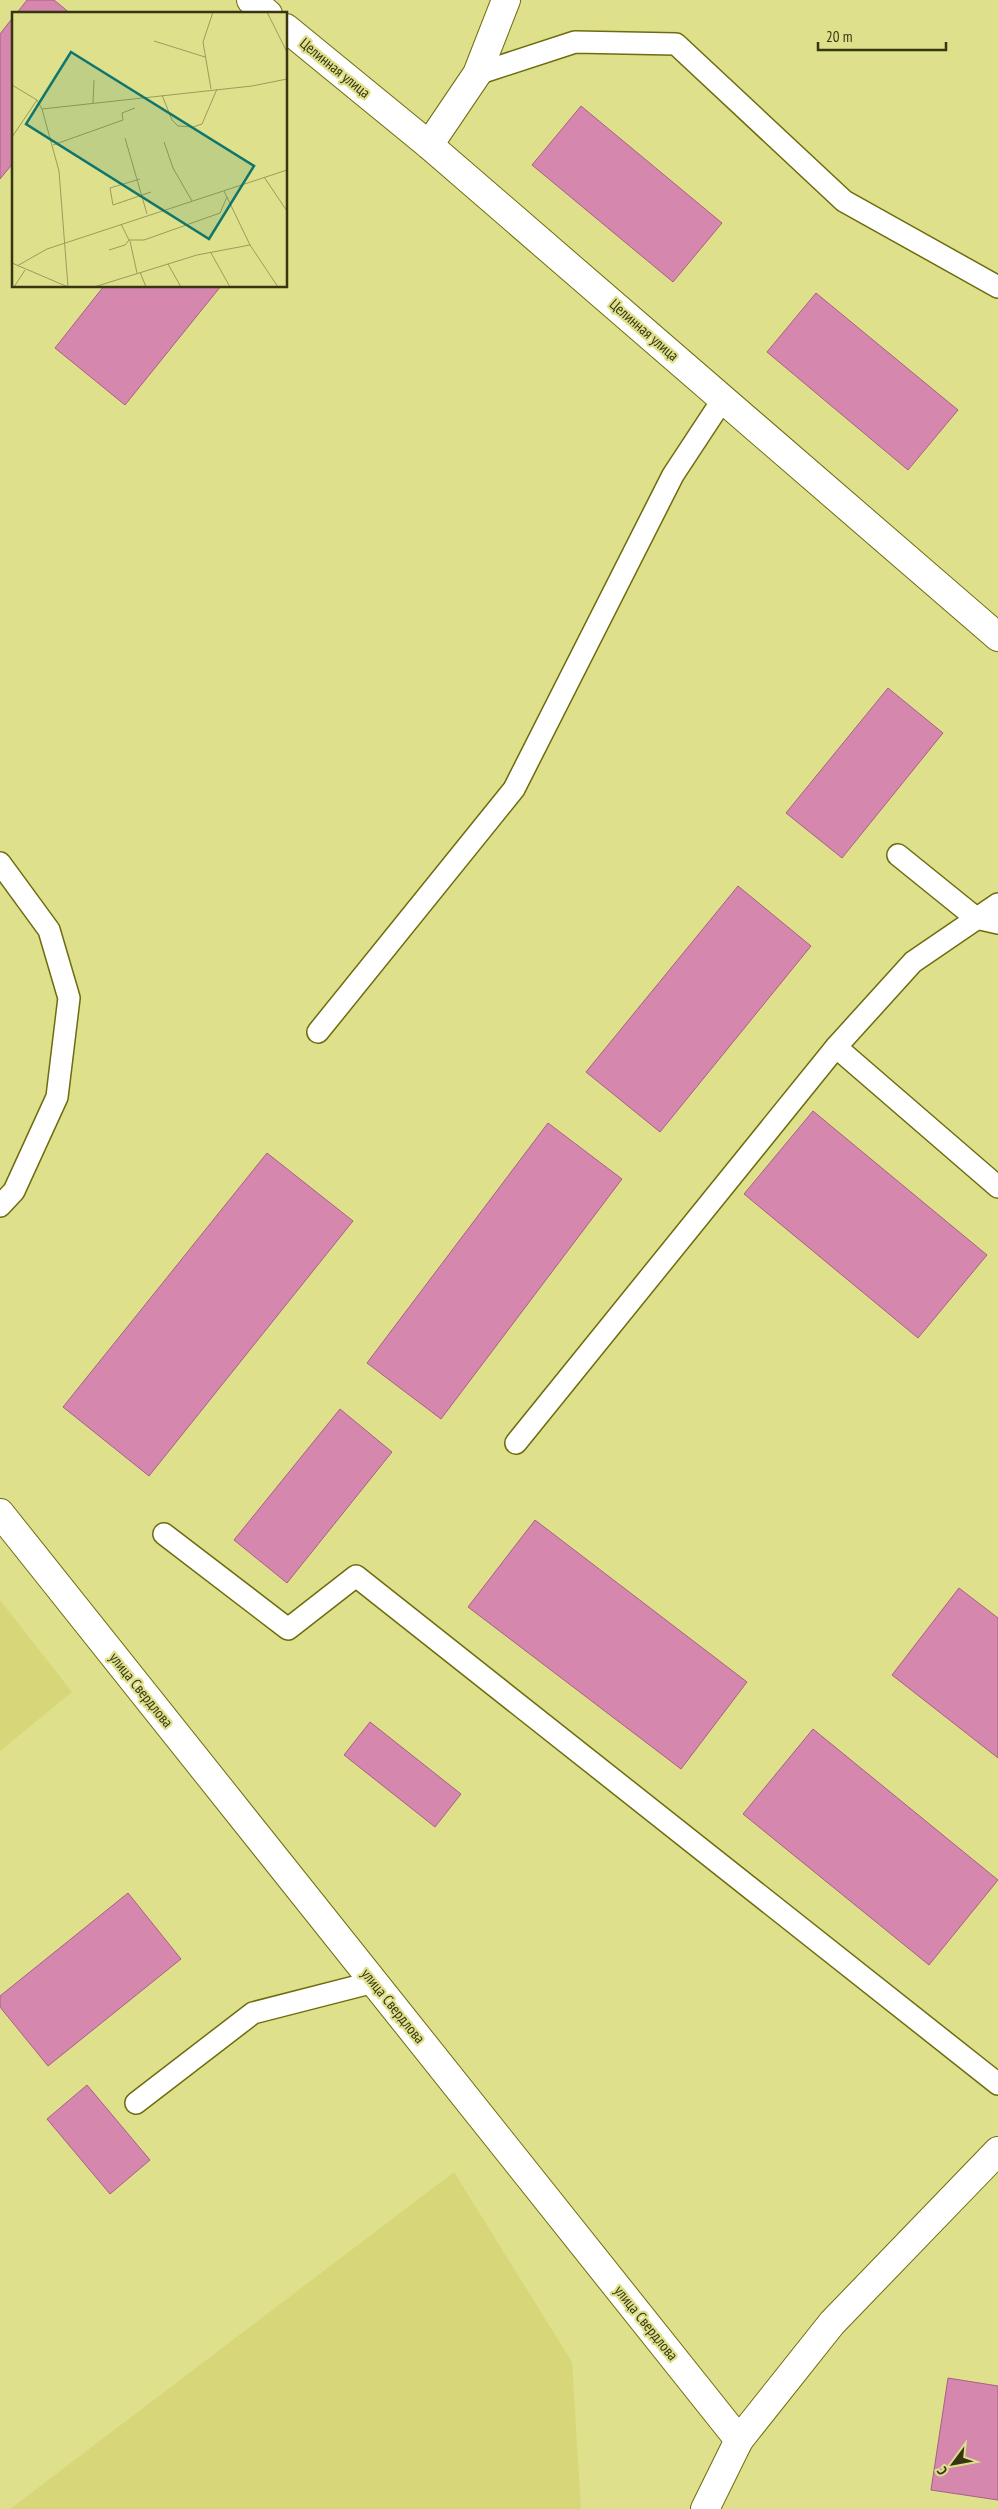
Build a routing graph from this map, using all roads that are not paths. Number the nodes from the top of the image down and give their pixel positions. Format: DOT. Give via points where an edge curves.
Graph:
graph roads {
  1 [pos="251,0"];
  2 [pos="506,0"];
  3 [pos="266,12"];
  4 [pos="288,30"];
  5 [pos="477,74"];
  6 [pos="429,145"];
  7 [pos="998,287"];
  8 [pos="723,399"];
  9 [pos="998,637"];
  10 [pos="898,855"];
  11 [pos="0,863"];
  12 [pos="998,904"];
  13 [pos="976,918"];
  14 [pos="998,923"];
  15 [pos="318,1032"];
  16 [pos="836,1047"];
  17 [pos="998,1187"];
  18 [pos="0,1206"];
  19 [pos="516,1443"];
  20 [pos="0,1513"];
  21 [pos="164,1534"];
  22 [pos="374,1982"];
  23 [pos="998,2084"];
  24 [pos="136,2103"];
  25 [pos="998,2150"];
  26 [pos="739,2440"];
  27 [pos="705,2509"];
  1 -- 3 [label="street"];
  2 -- 5 [label="street"];
  4 -- 6 [label="street, Целинная улица"];
  5 -- 6 [label="street"];
  5 -- 7 [label="lane" via="575,42 676,44 844,201"];
  6 -- 8 [label="street, Целинная улица"];
  8 -- 9 [label="street, Целинная улица"];
  8 -- 15 [label="lane" via="672,475 514,789"];
  10 -- 13 [label="lane"];
  11 -- 18 [label="lane" via="49,930 69,998 57,1097 14,1190"];
  12 -- 13 [label="lane"];
  13 -- 14 [label="lane"];
  13 -- 16 [label="lane" via="913,962"];
  16 -- 17 [label="lane"];
  16 -- 19 [label="lane"];
  20 -- 22 [label="street, улица Свердлова"];
  21 -- 23 [label="lane" via="288,1629 356,1576"];
  22 -- 24 [label="lane" via="253,2013"];
  22 -- 26 [label="street, улица Свердлова"];
  25 -- 26 [label="street" via="832,2323"];
  26 -- 27 [label="street"];
}
